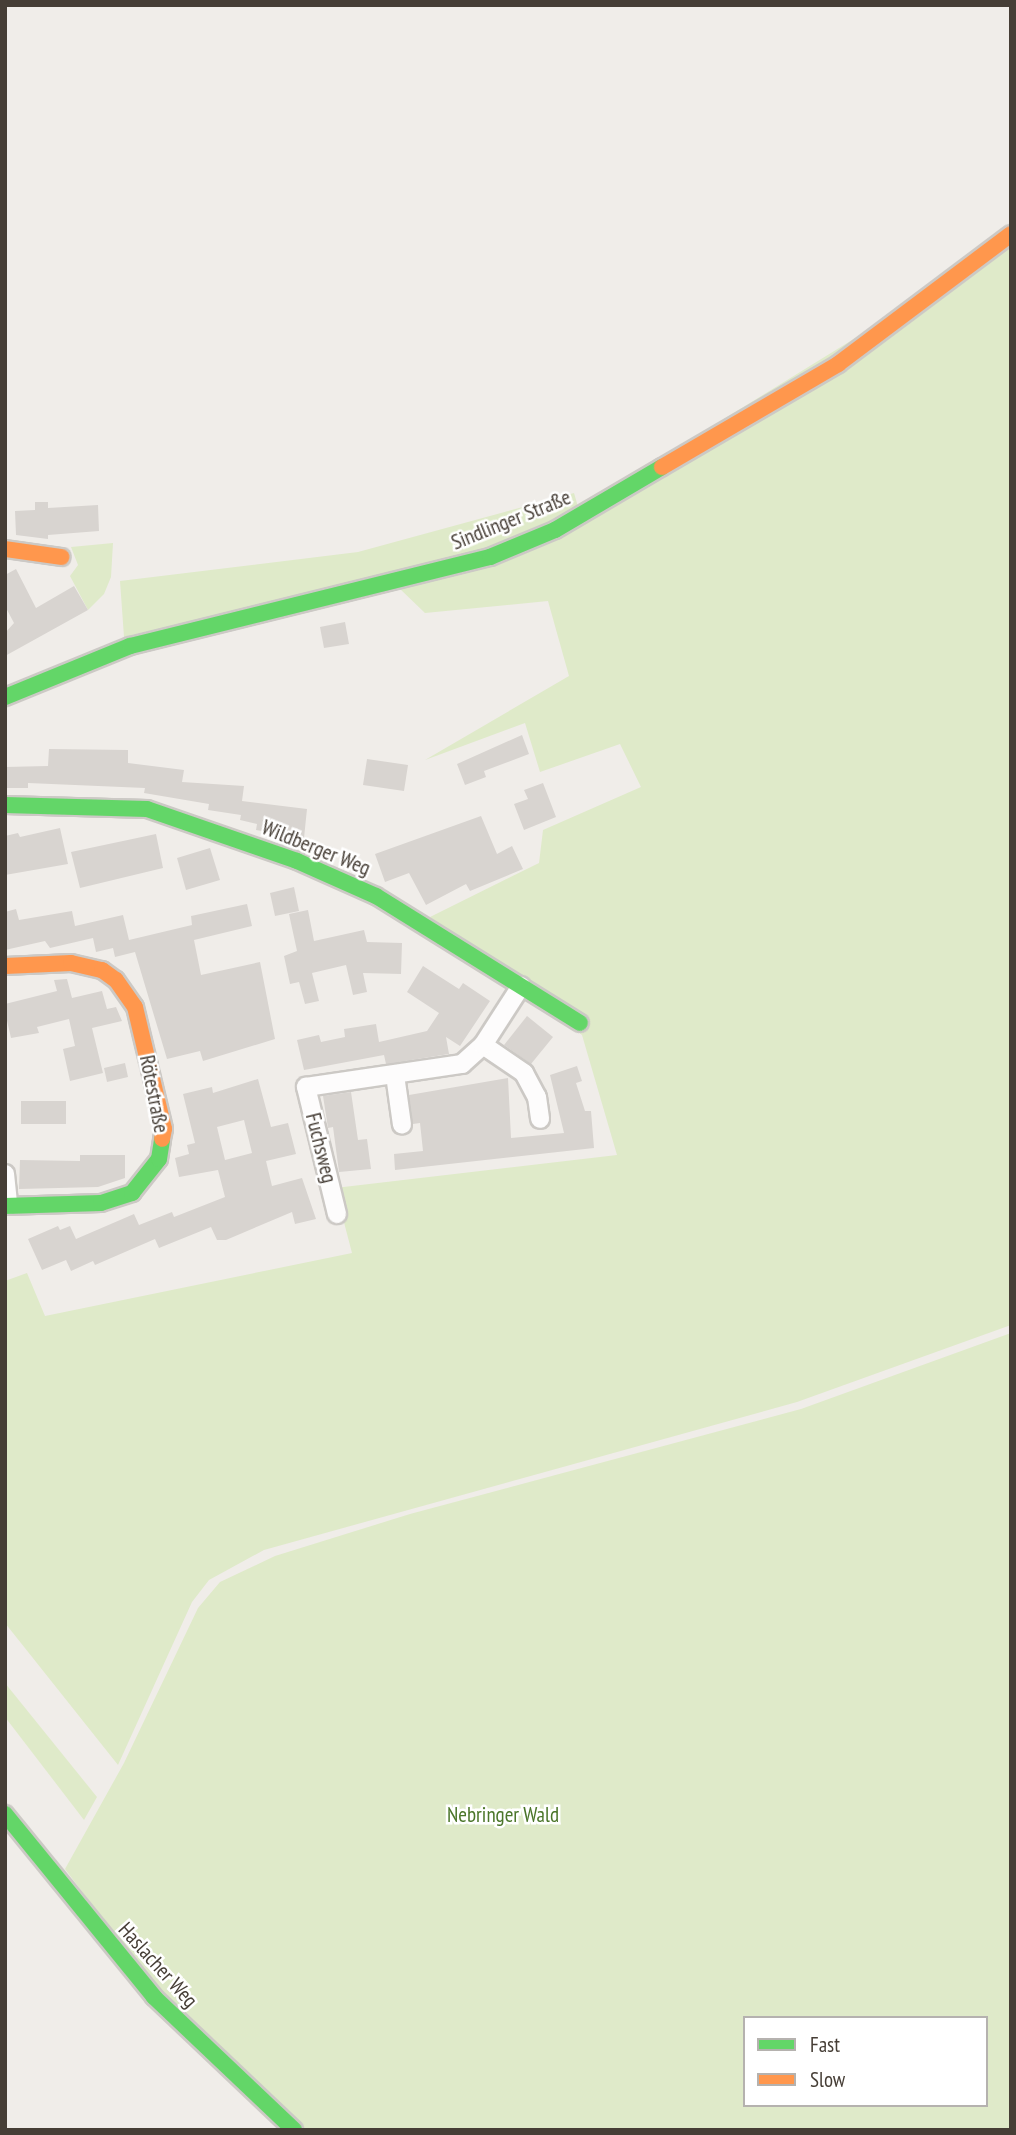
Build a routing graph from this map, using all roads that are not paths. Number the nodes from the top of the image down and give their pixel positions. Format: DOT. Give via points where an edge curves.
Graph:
graph roads {
  1 [pos="1011,234"];
  2 [pos="5,550"];
  3 [pos="61,557"];
  4 [pos="5,697"];
  5 [pos="5,805"];
  6 [pos="5,966"];
  7 [pos="522,986"];
  8 [pos="580,1023"];
  9 [pos="483,1045"];
  10 [pos="395,1075"];
  11 [pos="540,1119"];
  12 [pos="402,1125"];
  13 [pos="5,1174"];
  14 [pos="7,1206"];
  15 [pos="337,1214"];
  16 [pos="5,1814"];
  17 [pos="294,2130"];
  1 -- 4 [label="street, Sindlinger Straße" via="838,364 555,530 490,557 429,574 130,646"];
  2 -- 3 [label="street"];
  5 -- 7 [label="street, Wildberger Weg" via="128,806 178,818 356,885"];
  6 -- 14 [label="street, Rötestraße" via="71,962 103,970 116,980 135,1007 164,1129 159,1159 132,1193 101,1203"];
  7 -- 8 [label="street, Wildberger Weg"];
  7 -- 9 [label="street, Fuchsweg"];
  9 -- 10 [label="street, Fuchsweg" via="461,1064"];
  9 -- 11 [label="street" via="524,1073 537,1097"];
  10 -- 12 [label="street"];
  10 -- 15 [label="street, Fuchsweg" via="306,1087"];
  13 -- 14 [label="street, Rötestraße"];
  16 -- 17 [label="street, Haslacher Weg" via="154,1997"];
}
